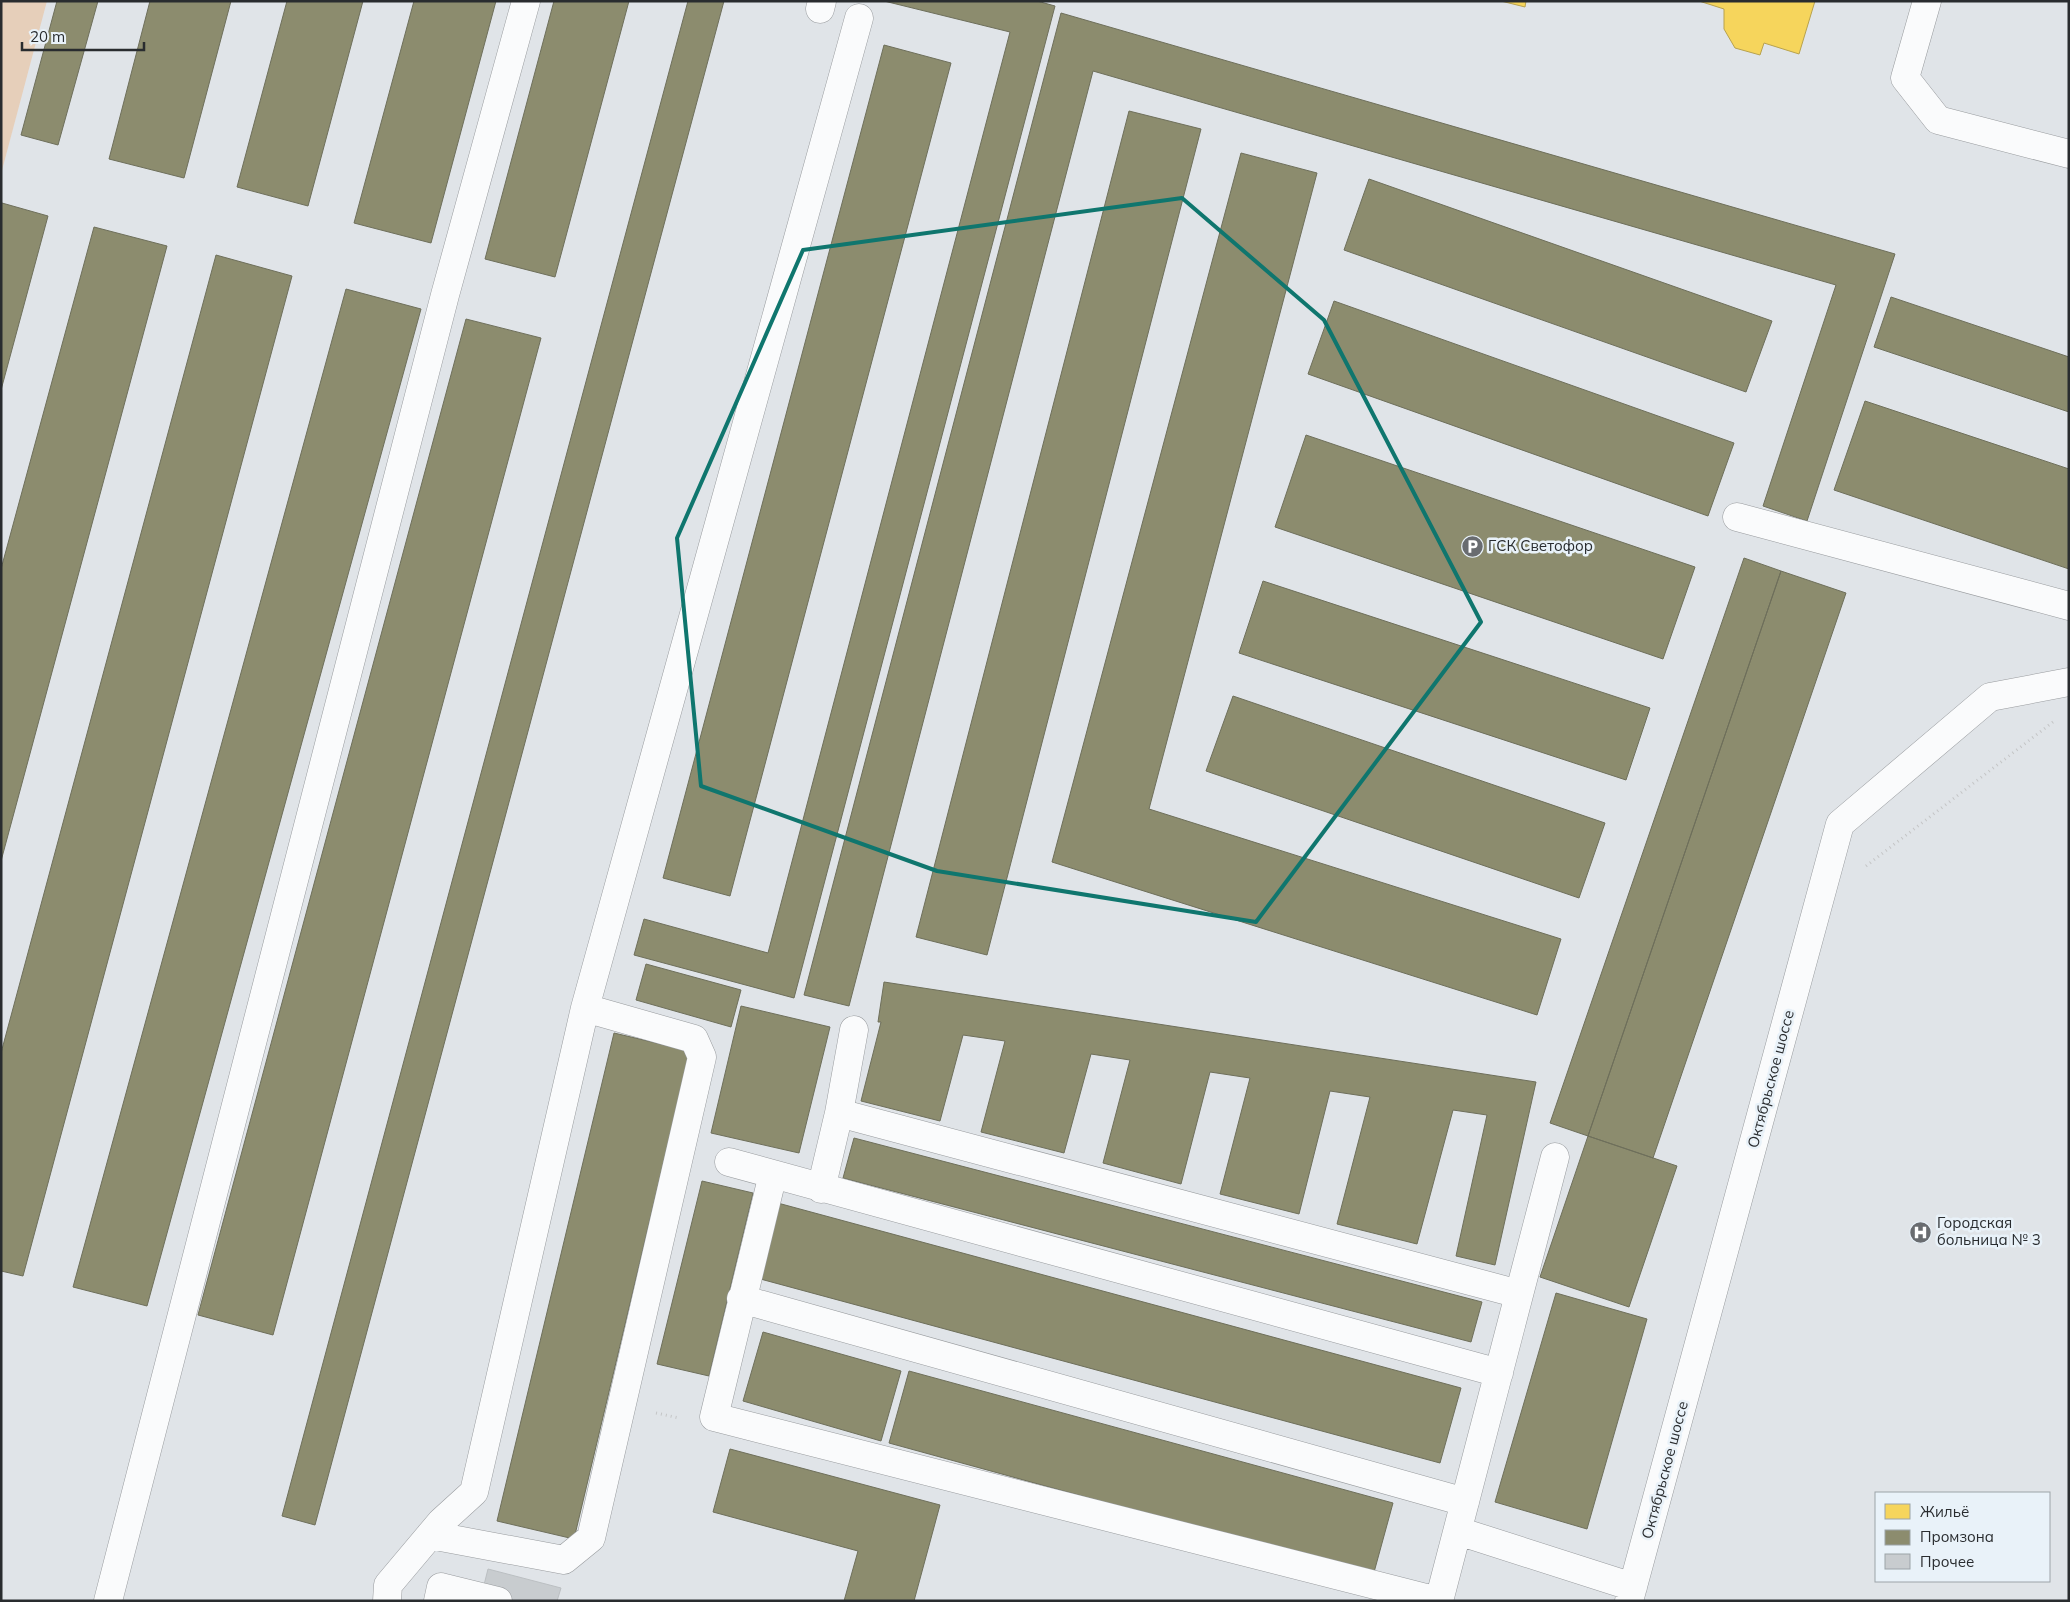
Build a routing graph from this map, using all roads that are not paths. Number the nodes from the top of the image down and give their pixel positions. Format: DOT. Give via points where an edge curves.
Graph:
graph roads {
  1 [pos="526,1"];
  2 [pos="1927,1"];
  3 [pos="859,18"];
  4 [pos="2069,154"];
  5 [pos="1737,517"];
  6 [pos="2069,606"];
  7 [pos="2069,682"];
  8 [pos="585,1008"];
  9 [pos="854,1030"];
  10 [pos="839,1113"];
  11 [pos="1555,1157"];
  12 [pos="729,1162"];
  13 [pos="773,1174"];
  14 [pos="821,1188"];
  15 [pos="1519,1294"];
  16 [pos="742,1299"];
  17 [pos="1498,1373"];
  18 [pos="1465,1502"];
  19 [pos="1458,1531"];
  20 [pos="430,1535"];
  21 [pos="1631,1594"];
  22 [pos="108,1601"];
  23 [pos="387,1601"];
  24 [pos="438,1601"];
  25 [pos="498,1601"];
  26 [pos="1439,1601"];
  1 -- 22 [label="street" via="445,295"];
  2 -- 4 [label="street" via="1905,78 1938,120"];
  3 -- 8 [label="street"];
  5 -- 6 [label="street"];
  7 -- 21 [label="street, Октябрьское шоссе" via="1990,697 1840,824"];
  8 -- 20 [label="street" via="474,1492"];
  8 -- 20 [label="street" via="694,1039 702,1057 591,1538 564,1560"];
  9 -- 10 [label="street"];
  10 -- 14 [label="street"];
  10 -- 15 [label="street"];
  11 -- 15 [label="street"];
  12 -- 13 [label="street"];
  13 -- 14 [label="street"];
  13 -- 16 [label="street"];
  14 -- 17 [label="street"];
  15 -- 17 [label="street"];
  16 -- 18 [label="street"];
  16 -- 26 [label="street" via="714,1417"];
  17 -- 18 [label="street"];
  18 -- 19 [label="street"];
  19 -- 21 [label="street"];
  19 -- 26 [label="street"];
  20 -- 23 [label="street" via="388,1585"];
  24 -- 25 [label="street" via="441,1588"];
}
